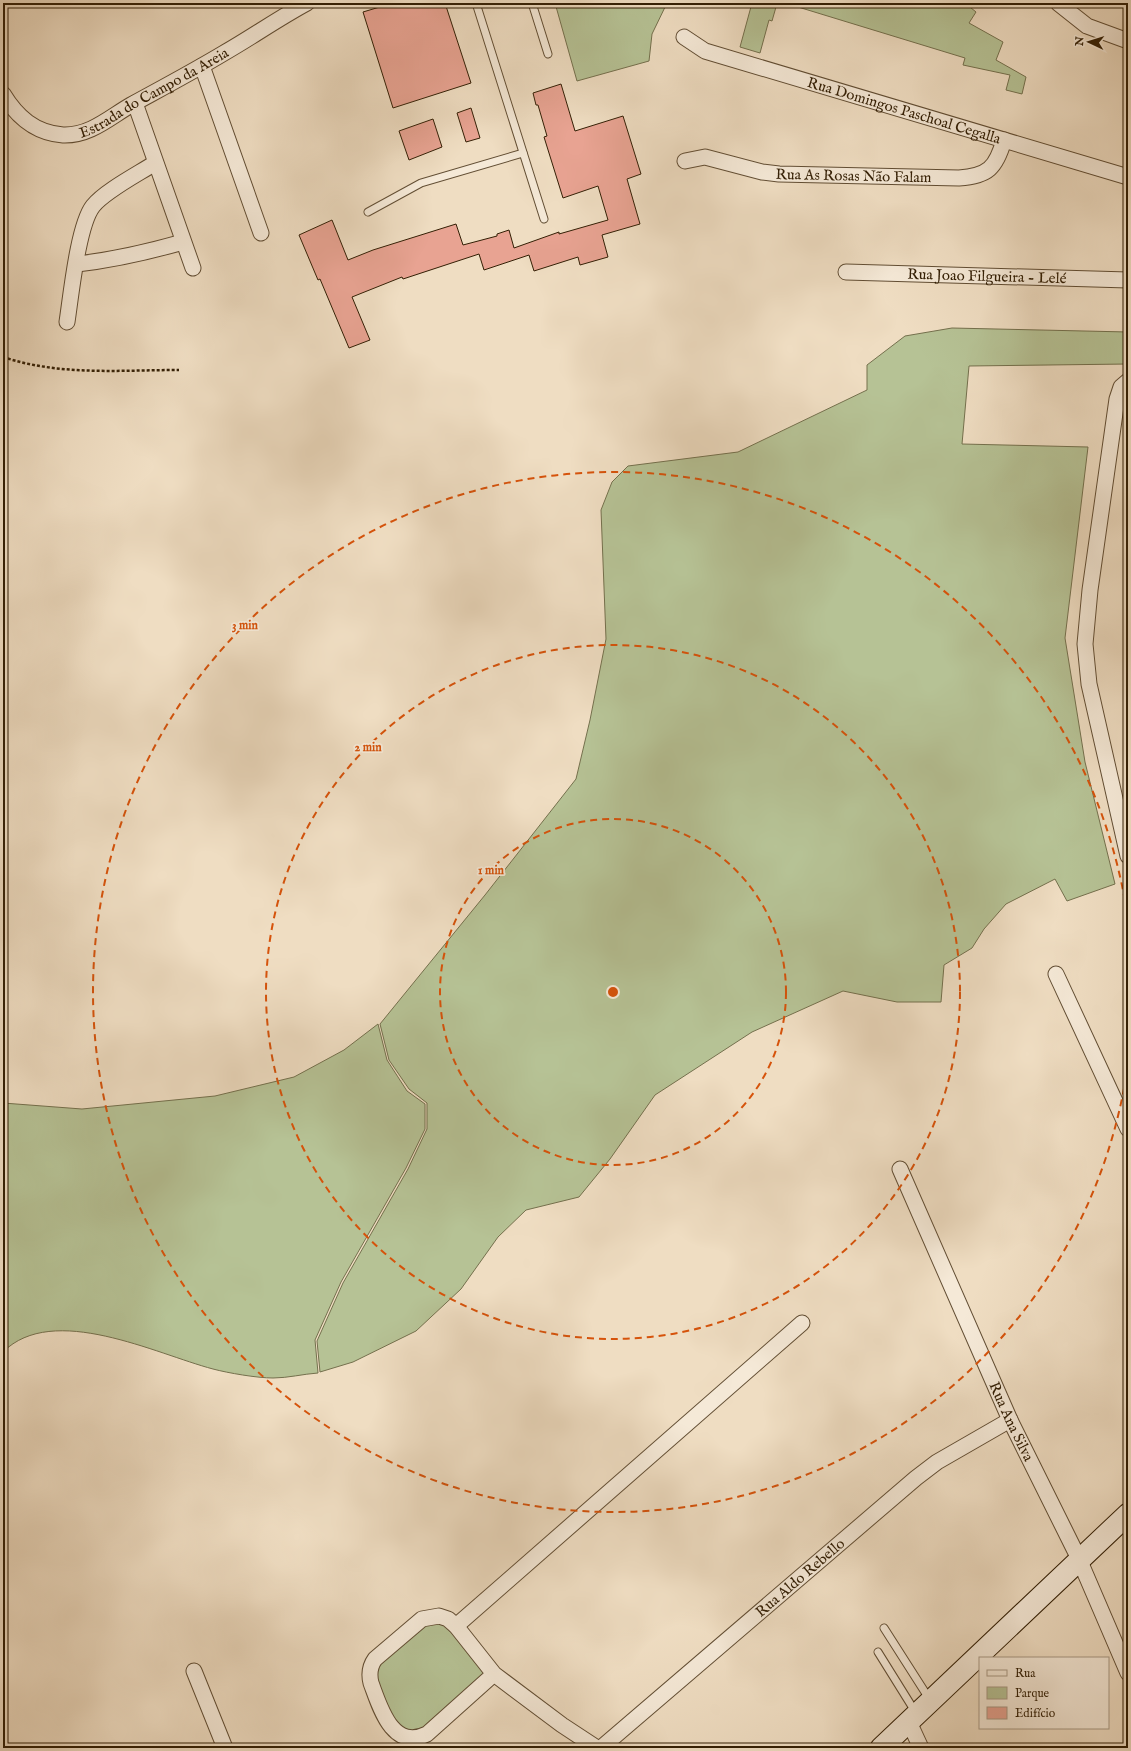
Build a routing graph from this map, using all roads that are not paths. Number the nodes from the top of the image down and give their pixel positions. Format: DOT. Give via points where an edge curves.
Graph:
graph roads {
  1 [pos="307,3"];
  2 [pos="476,3"];
  3 [pos="532,3"];
  4 [pos="1058,3"];
  5 [pos="684,37"];
  6 [pos="1128,42"];
  7 [pos="548,54"];
  8 [pos="202,66"];
  9 [pos="3,94"];
  10 [pos="135,103"];
  11 [pos="1004,140"];
  12 [pos="523,153"];
  13 [pos="685,161"];
  14 [pos="155,163"];
  15 [pos="1128,177"];
  16 [pos="368,212"];
  17 [pos="544,219"];
  18 [pos="261,233"];
  19 [pos="184,242"];
  20 [pos="77,264"];
  21 [pos="193,268"];
  22 [pos="846,272"];
  23 [pos="1128,280"];
  24 [pos="67,322"];
  25 [pos="1128,381"];
  26 [pos="1128,856"];
  27 [pos="1056,974"];
  28 [pos="1128,1128"];
  29 [pos="900,1169"];
  30 [pos="802,1323"];
  31 [pos="1010,1420"];
  32 [pos="1128,1514"];
  33 [pos="1079,1560"];
  34 [pos="456,1626"];
  35 [pos="884,1628"];
  36 [pos="878,1652"];
  37 [pos="194,1671"];
  38 [pos="1128,1673"];
  39 [pos="494,1674"];
  40 [pos="919,1712"];
  41 [pos="224,1748"];
  42 [pos="597,1748"];
  43 [pos="601,1748"];
  44 [pos="881,1748"];
  45 [pos="921,1748"];
  1 -- 8 [label="street, Estrada do Campo da Areia"];
  2 -- 12 [label="lane"];
  3 -- 7 [label="lane"];
  4 -- 6 [label="street" via="1088,26"];
  5 -- 11 [label="street, Rua Domingos Paschoal Cegalla" via="705,51"];
  8 -- 10 [label="street, Estrada do Campo da Areia"];
  8 -- 18 [label="street"];
  9 -- 10 [label="street, Estrada do Campo da Areia" via="26,123 64,135 98,127"];
  10 -- 14 [label="street"];
  11 -- 13 [label="street, Rua As Rosas Não Falam" via="993,167 973,177 958,178 779,174 704,157"];
  11 -- 15 [label="street, Rua Domingos Paschoal Cegalla"];
  12 -- 16 [label="lane" via="421,182"];
  12 -- 17 [label="lane"];
  14 -- 19 [label="street"];
  14 -- 20 [label="street" via="93,206 85,223"];
  19 -- 20 [label="street" via="112,260"];
  19 -- 21 [label="street"];
  20 -- 24 [label="street"];
  22 -- 23 [label="street, Rua Joao Filgueira - Lelé"];
  25 -- 26 [label="street" via="1121,387 1117,399 1090,590 1085,644 1089,684"];
  27 -- 28 [label="street"];
  29 -- 31 [label="street, Rua Ana Silva"];
  30 -- 34 [label="street"];
  31 -- 33 [label="street, Rua Ana Silva"];
  31 -- 43 [label="street, Rua Aldo Rebello" via="937,1462 916,1478"];
  32 -- 33 [label="street"];
  33 -- 38 [label="street, Rua Ana Silva"];
  33 -- 40 [label="street"];
  34 -- 39 [label="street"];
  34 -- 39 [label="street" via="448,1619 438,1616 422,1619 372,1662 370,1683 390,1727 401,1736 420,1738"];
  35 -- 40 [label="lane"];
  36 -- 40 [label="lane"];
  37 -- 41 [label="street"];
  39 -- 42 [label="street"];
  40 -- 44 [label="street"];
  40 -- 45 [label="street"];
}
